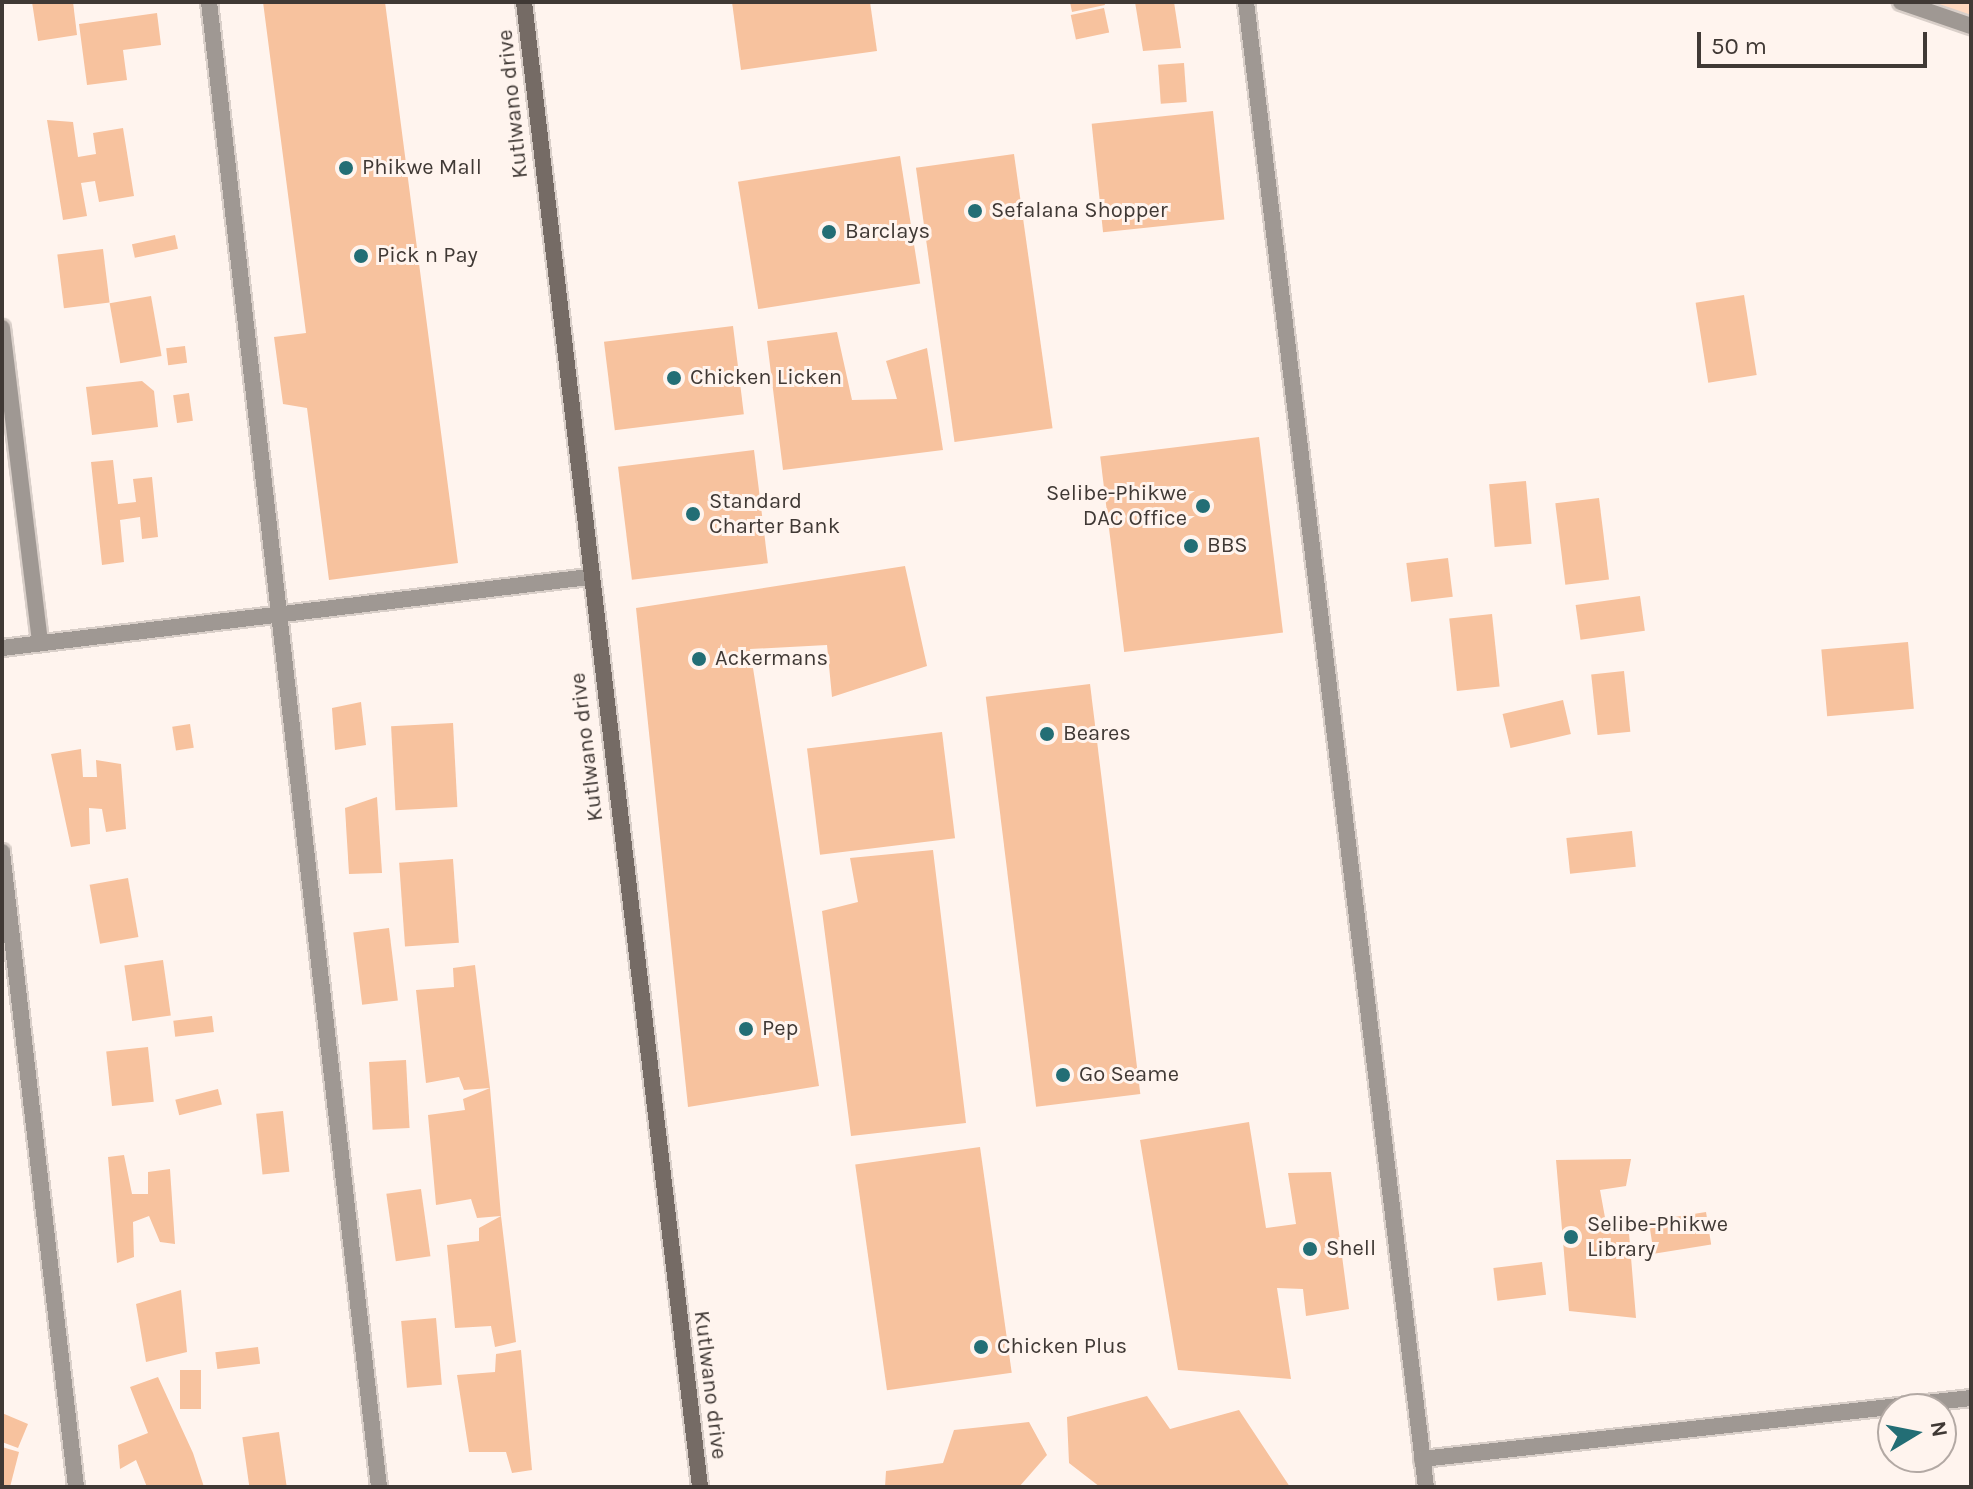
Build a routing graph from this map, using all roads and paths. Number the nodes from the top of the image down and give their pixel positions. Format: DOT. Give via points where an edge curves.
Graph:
graph roads {
  1 [pos="209,2"];
  2 [pos="524,2"];
  3 [pos="1246,2"];
  4 [pos="1901,2"];
  5 [pos="1971,26"];
  6 [pos="2,328"];
  7 [pos="589,577"];
  8 [pos="284,613"];
  9 [pos="40,643"];
  10 [pos="2,648"];
  11 [pos="2,852"];
  12 [pos="1971,1398"];
  13 [pos="1422,1459"];
  14 [pos="76,1487"];
  15 [pos="379,1487"];
  16 [pos="700,1487"];
  17 [pos="1426,1487"];
  1 -- 8 [label="street"];
  2 -- 7 [label="street, Kutlwano drive"];
  3 -- 13 [label="street"];
  4 -- 5 [label="street"];
  6 -- 9 [label="street"];
  7 -- 8 [label="street"];
  7 -- 16 [label="street, Kutlwano drive"];
  8 -- 9 [label="street"];
  8 -- 15 [label="street"];
  9 -- 10 [label="street"];
  11 -- 14 [label="street"];
  12 -- 13 [label="street"];
  13 -- 17 [label="street"];
}
